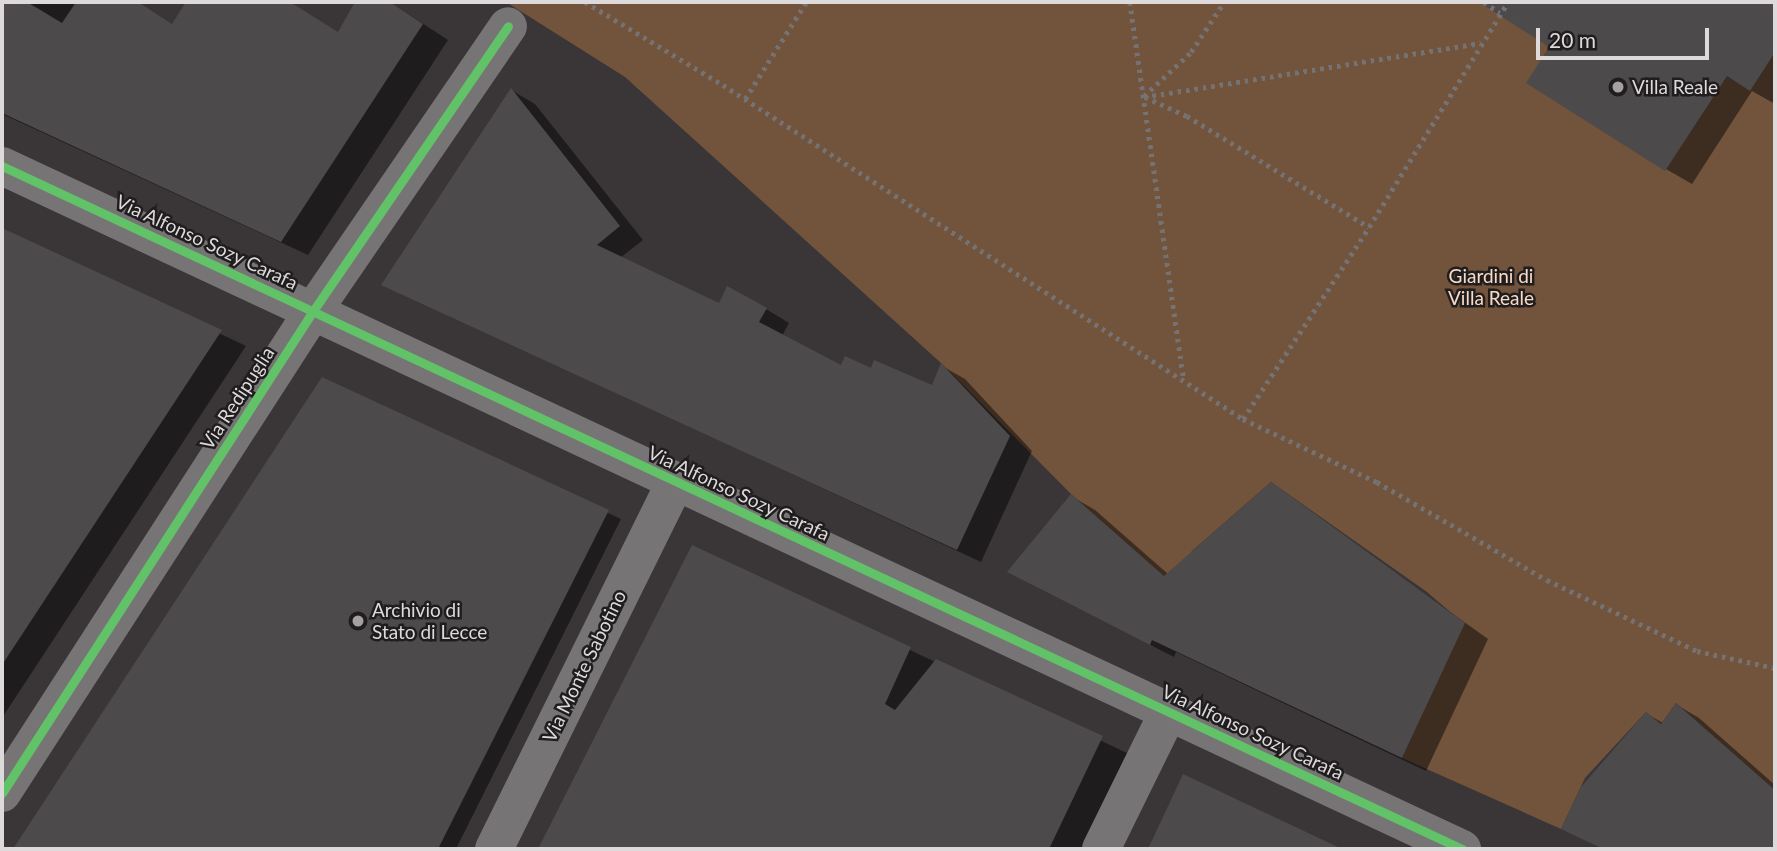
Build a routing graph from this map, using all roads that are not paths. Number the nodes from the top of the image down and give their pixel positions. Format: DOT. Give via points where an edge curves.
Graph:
graph roads {
  1 [pos="508,26"];
  2 [pos="2,166"];
  3 [pos="313,312"];
  4 [pos="675,483"];
  5 [pos="1169,710"];
  6 [pos="2,793"];
  7 [pos="494,849"];
  8 [pos="1101,849"];
  9 [pos="1462,849"];
  1 -- 3 [label="street, Via Redipuglia"];
  2 -- 3 [label="street, Via Alfonso Sozy Carafa"];
  3 -- 4 [label="street, Via Alfonso Sozy Carafa"];
  3 -- 6 [label="street, Via Redipuglia"];
  4 -- 5 [label="street, Via Alfonso Sozy Carafa"];
  4 -- 7 [label="street, Via Monte Sabotino"];
  5 -- 8 [label="street"];
  5 -- 9 [label="street, Via Alfonso Sozy Carafa"];
}
